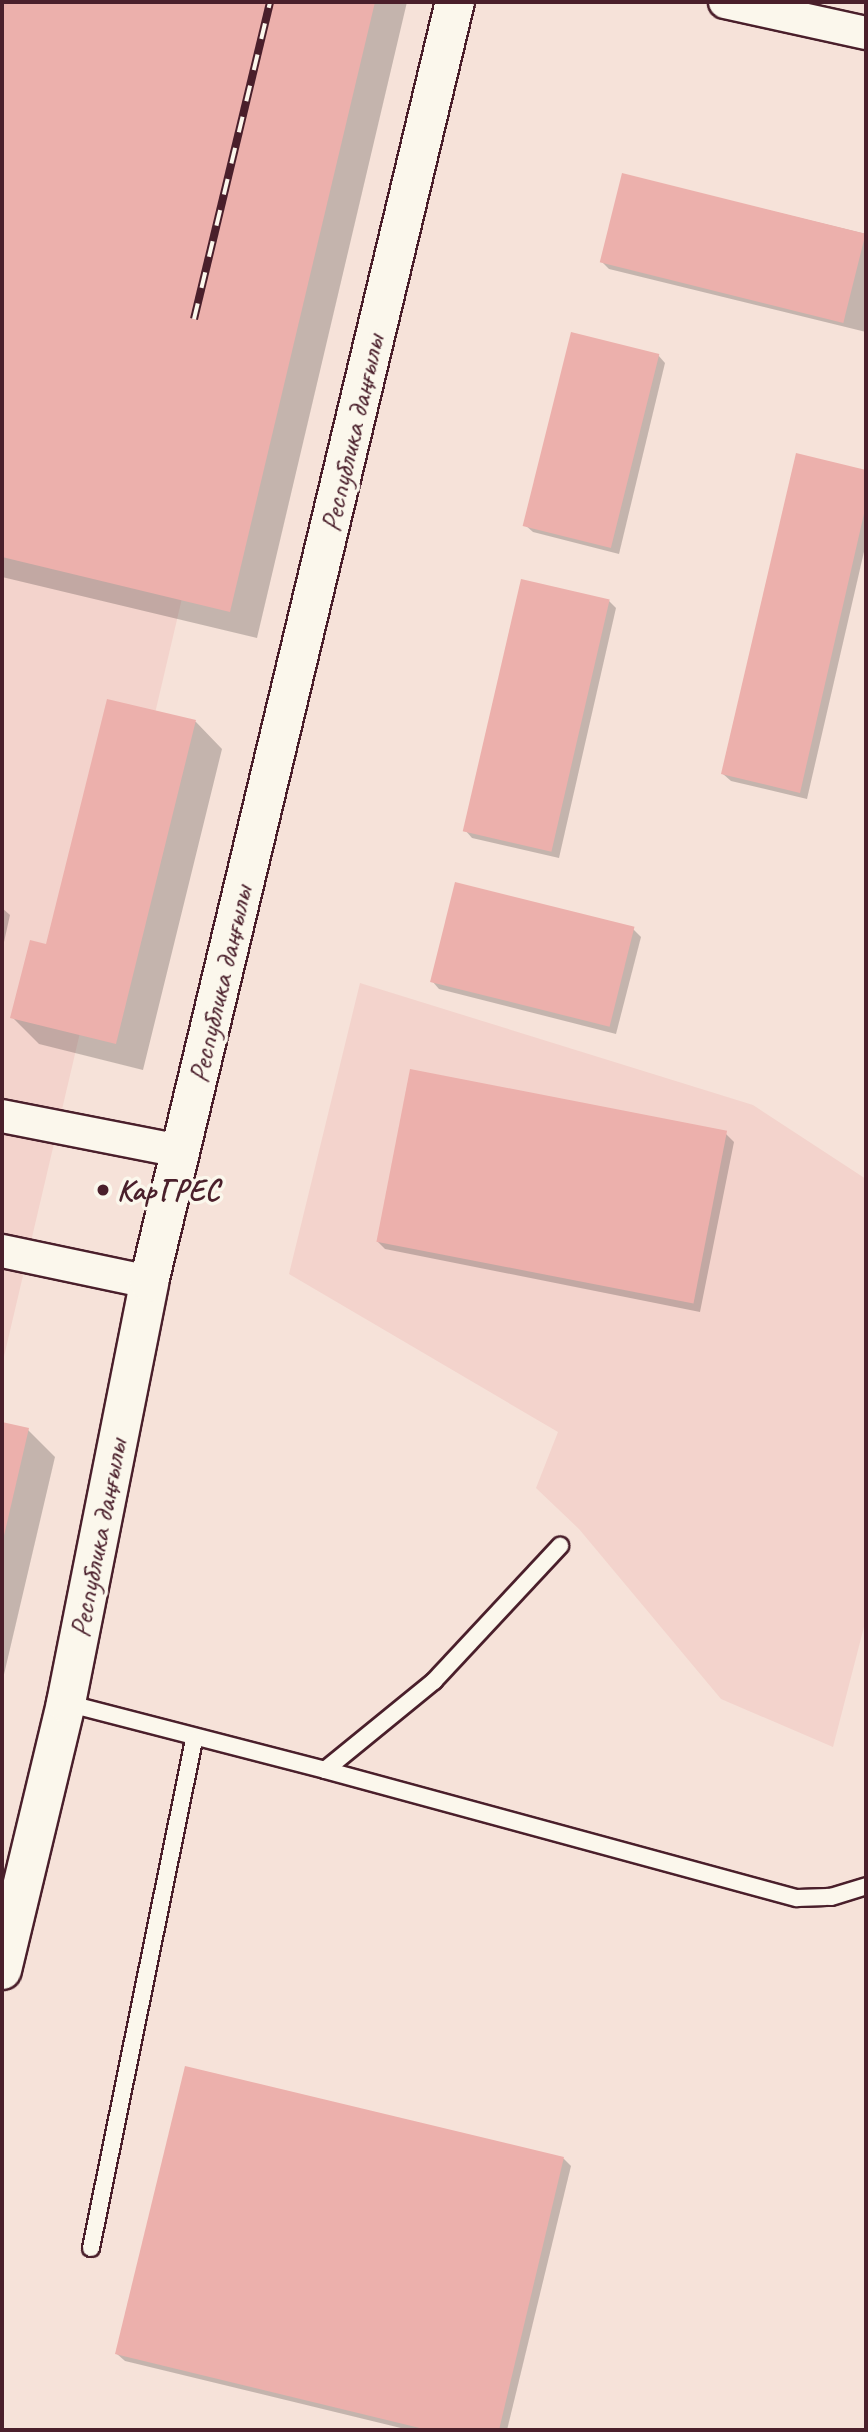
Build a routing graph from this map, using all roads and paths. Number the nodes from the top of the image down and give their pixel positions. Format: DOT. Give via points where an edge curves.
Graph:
graph roads {
  1 [pos="455,2"];
  2 [pos="725,2"];
  3 [pos="866,33"];
  4 [pos="2,1116"];
  5 [pos="180,1151"];
  6 [pos="2,1251"];
  7 [pos="149,1282"];
  8 [pos="561,1546"];
  9 [pos="66,1703"];
  10 [pos="194,1740"];
  11 [pos="325,1770"];
  12 [pos="866,1886"];
  13 [pos="2,1970"];
  14 [pos="91,2248"];
  1 -- 5 [label="main road, Республика даңғылы"];
  2 -- 3 [label="street"];
  4 -- 5 [label="street"];
  5 -- 7 [label="main road, Республика даңғылы"];
  6 -- 7 [label="street"];
  7 -- 9 [label="main road, Республика даңғылы"];
  8 -- 11 [label="lane" via="434,1681"];
  9 -- 10 [label="lane"];
  9 -- 13 [label="main road, Республика даңғылы"];
  10 -- 11 [label="lane"];
  10 -- 14 [label="lane"];
  11 -- 12 [label="lane" via="797,1898 831,1897"];
}
